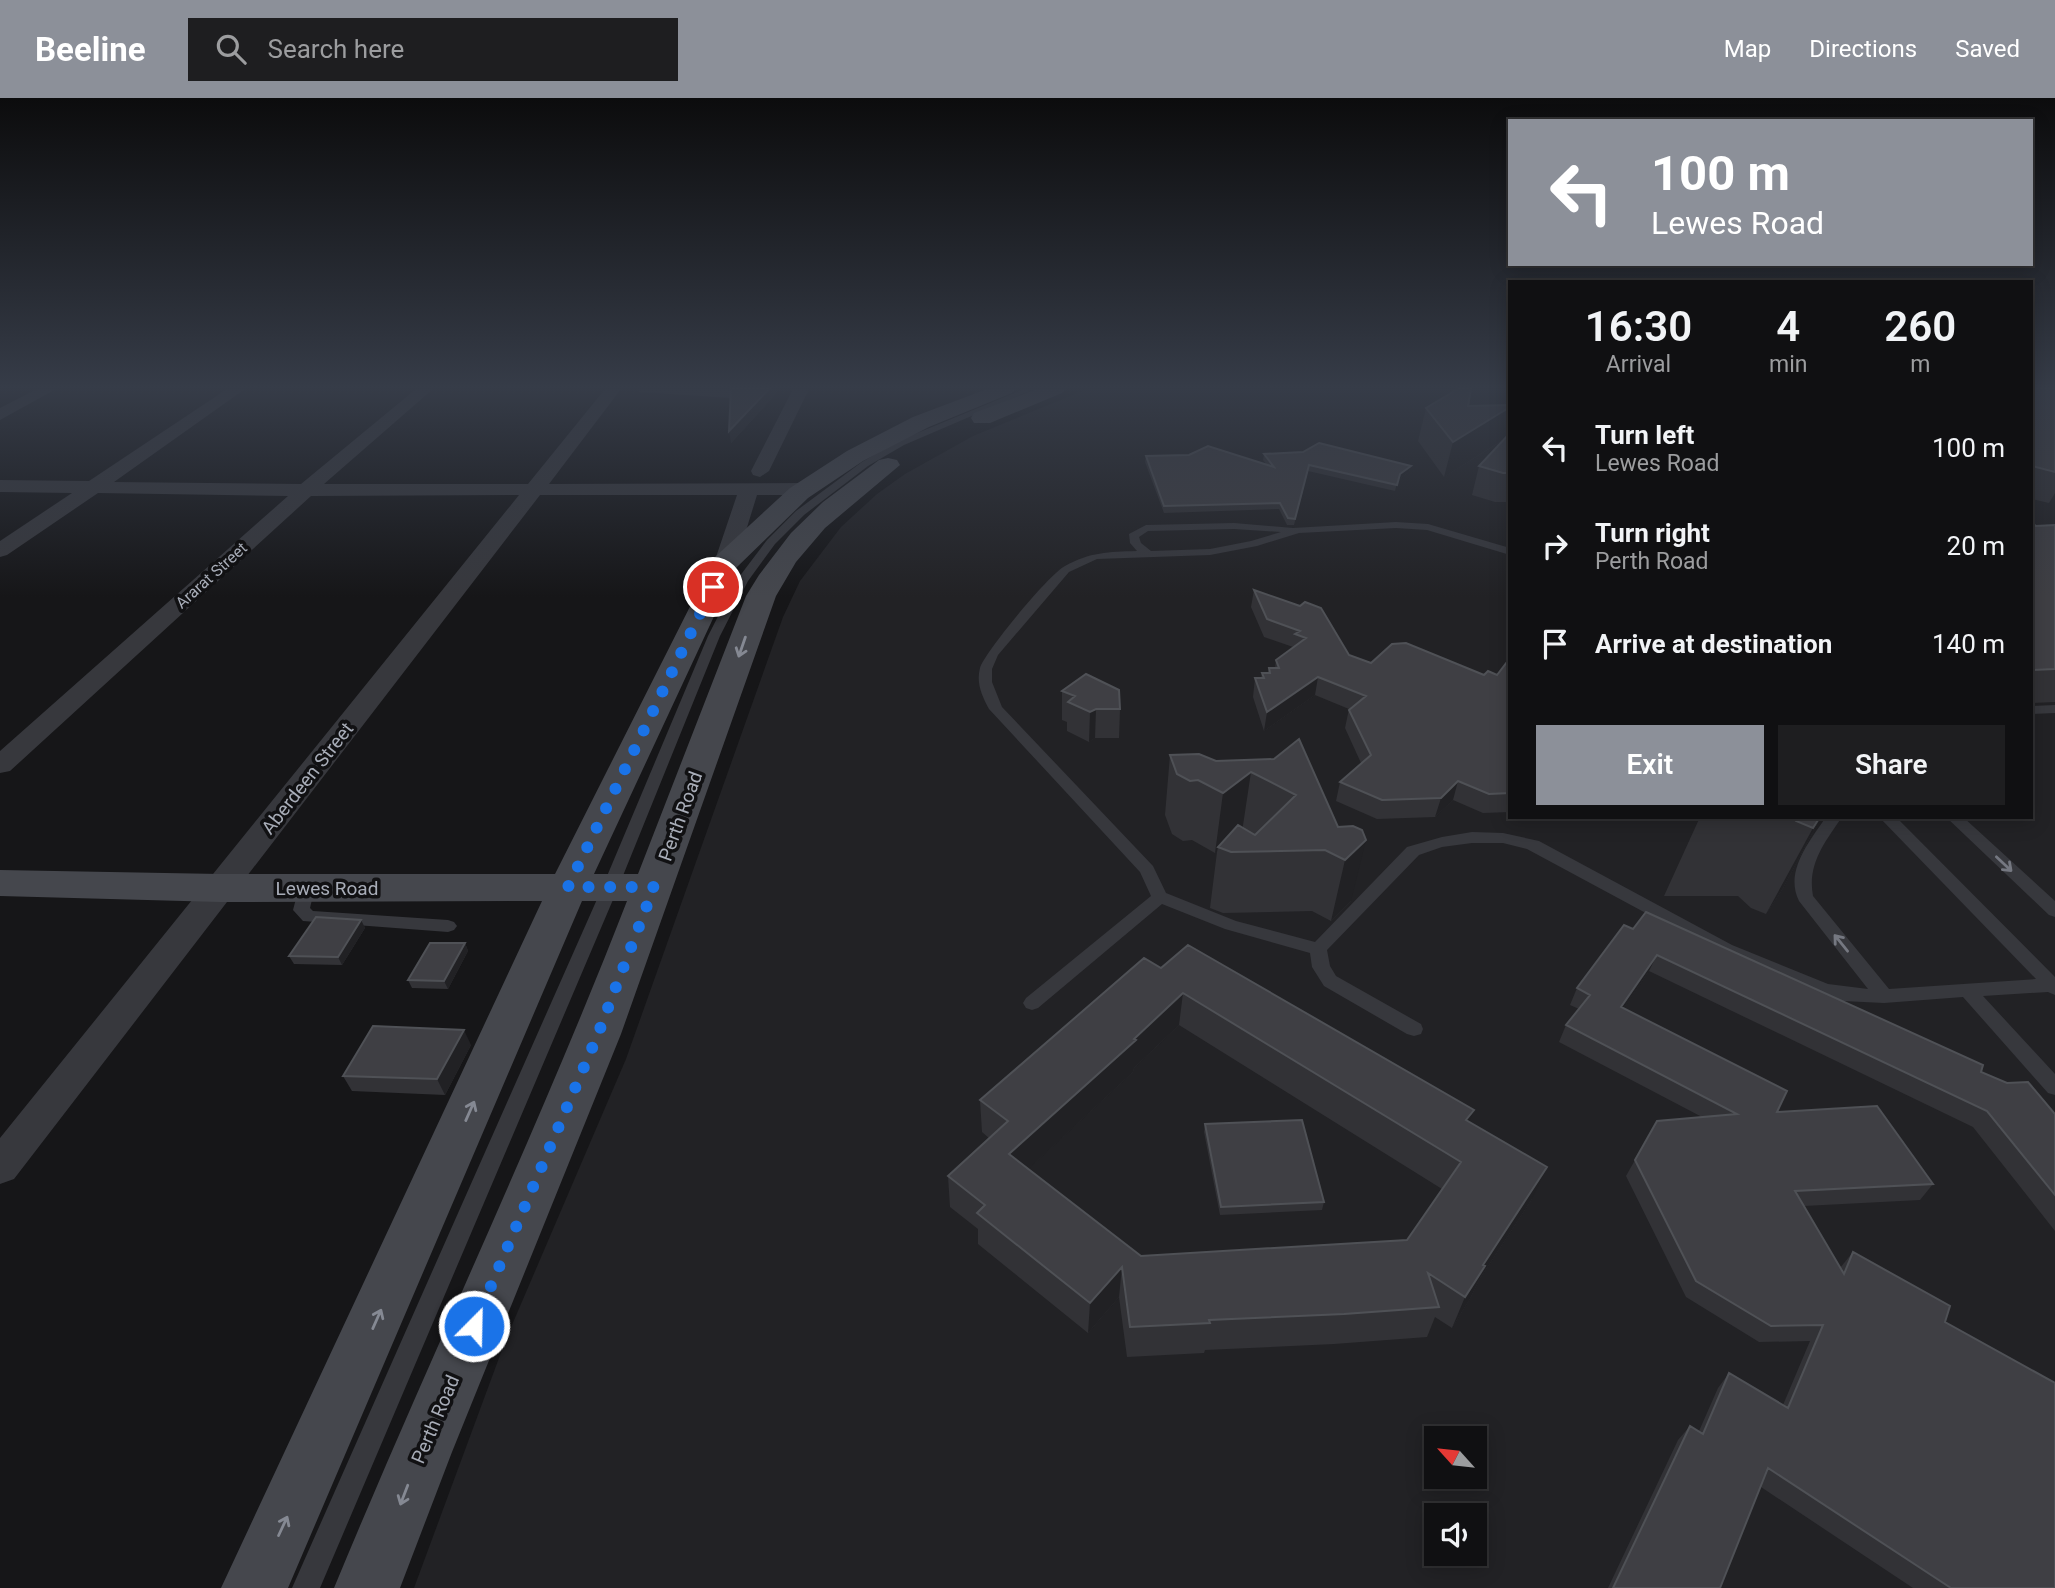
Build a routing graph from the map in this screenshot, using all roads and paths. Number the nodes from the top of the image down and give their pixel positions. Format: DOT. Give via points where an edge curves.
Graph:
graph roads {
  1 [pos="136,459"];
  2 [pos="343,459"];
  3 [pos="560,459"];
  4 [pos="766,459"];
  5 [pos="863,459"];
  6 [pos="875,459"];
  7 [pos="894,459"];
  8 [pos="760,471"];
  9 [pos="0,486"];
  10 [pos="96,486"];
  11 [pos="749,489"];
  12 [pos="306,490"];
  13 [pos="827,490"];
  14 [pos="535,491"];
  15 [pos="1298,530"];
  16 [pos="0,551"];
  17 [pos="1508,551"];
  18 [pos="1147,553"];
  19 [pos="725,563"];
  20 [pos="2055,709"];
  21 [pos="2033,710"];
  22 [pos="0,765"];
  23 [pos="1834,819"];
  24 [pos="1889,819"];
  25 [pos="1956,819"];
  26 [pos="0,883"];
  27 [pos="307,887"];
  28 [pos="654,887"];
  29 [pos="220,888"];
  30 [pos="589,888"];
  31 [pos="1160,897"];
  32 [pos="2055,911"];
  33 [pos="448,926"];
  34 [pos="1318,949"];
  35 [pos="2054,986"];
  36 [pos="1968,991"];
  37 [pos="1884,996"];
  38 [pos="1032,1003"];
  39 [pos="1414,1029"];
  40 [pos="2055,1087"];
  41 [pos="0,1167"];
  42 [pos="254,1588"];
  43 [pos="306,1588"];
  44 [pos="368,1588"];
  1 -- 10 [label="street"];
  2 -- 12 [label="street, Ararat Street"];
  3 -- 14 [label="street, Aberdeen Street"];
  4 -- 8 [label="street"];
  5 -- 13 [label="main road"];
  6 -- 30 [label="lane" via="821,496 771,542 742,581"];
  7 -- 13 [label="main road"];
  9 -- 10 [label="street"];
  10 -- 12 [label="street"];
  10 -- 16 [label="street"];
  11 -- 13 [label="street"];
  11 -- 14 [label="street"];
  11 -- 19 [label="street"];
  12 -- 14 [label="street"];
  12 -- 22 [label="street, Ararat Street"];
  13 -- 19 [label="main road" via="764,524"];
  13 -- 28 [label="main road, Perth Road, one-way" via="761,596"];
  14 -- 29 [label="street, Aberdeen Street"];
  15 -- 17 [label="lane" via="1413,525"];
  15 -- 18 [label="lane" via="1210,552"];
  15 -- 18 [label="lane" via="1146,528 1134,534 1133,540"];
  18 -- 31 [label="lane" via="1095,556 1065,570 992,654 983,681 996,709 1147,870"];
  19 -- 30 [label="main road"];
  20 -- 21 [label="lane"];
  37 -- 23 [label="lane, one-way" via="1805,897 1801,884 1802,867"];
  24 -- 35 [label="lane"];
  25 -- 32 [label="lane, one-way"];
  26 -- 29 [label="main road, Lewes Road"];
  27 -- 29 [label="main road, Lewes Road"];
  27 -- 30 [label="main road, Lewes Road"];
  27 -- 33 [label="lane" via="301,910 309,917"];
  28 -- 30 [label="main road, Lewes Road"];
  28 -- 44 [label="main road, Perth Road, one-way" via="598,1034"];
  29 -- 41 [label="street, Aberdeen Street"];
  42 -- 30 [label="main road, one-way" via="378,1317"];
  30 -- 43 [label="lane"];
  31 -- 34 [label="lane" via="1231,925"];
  31 -- 38 [label="lane"];
  34 -- 37 [label="lane" via="1413,851 1500,836 1532,845 1726,949 1780,972 1843,994"];
  34 -- 39 [label="lane" via="1321,967 1330,981"];
  35 -- 36 [label="lane"];
  36 -- 37 [label="lane"];
  36 -- 40 [label="lane"];
}
